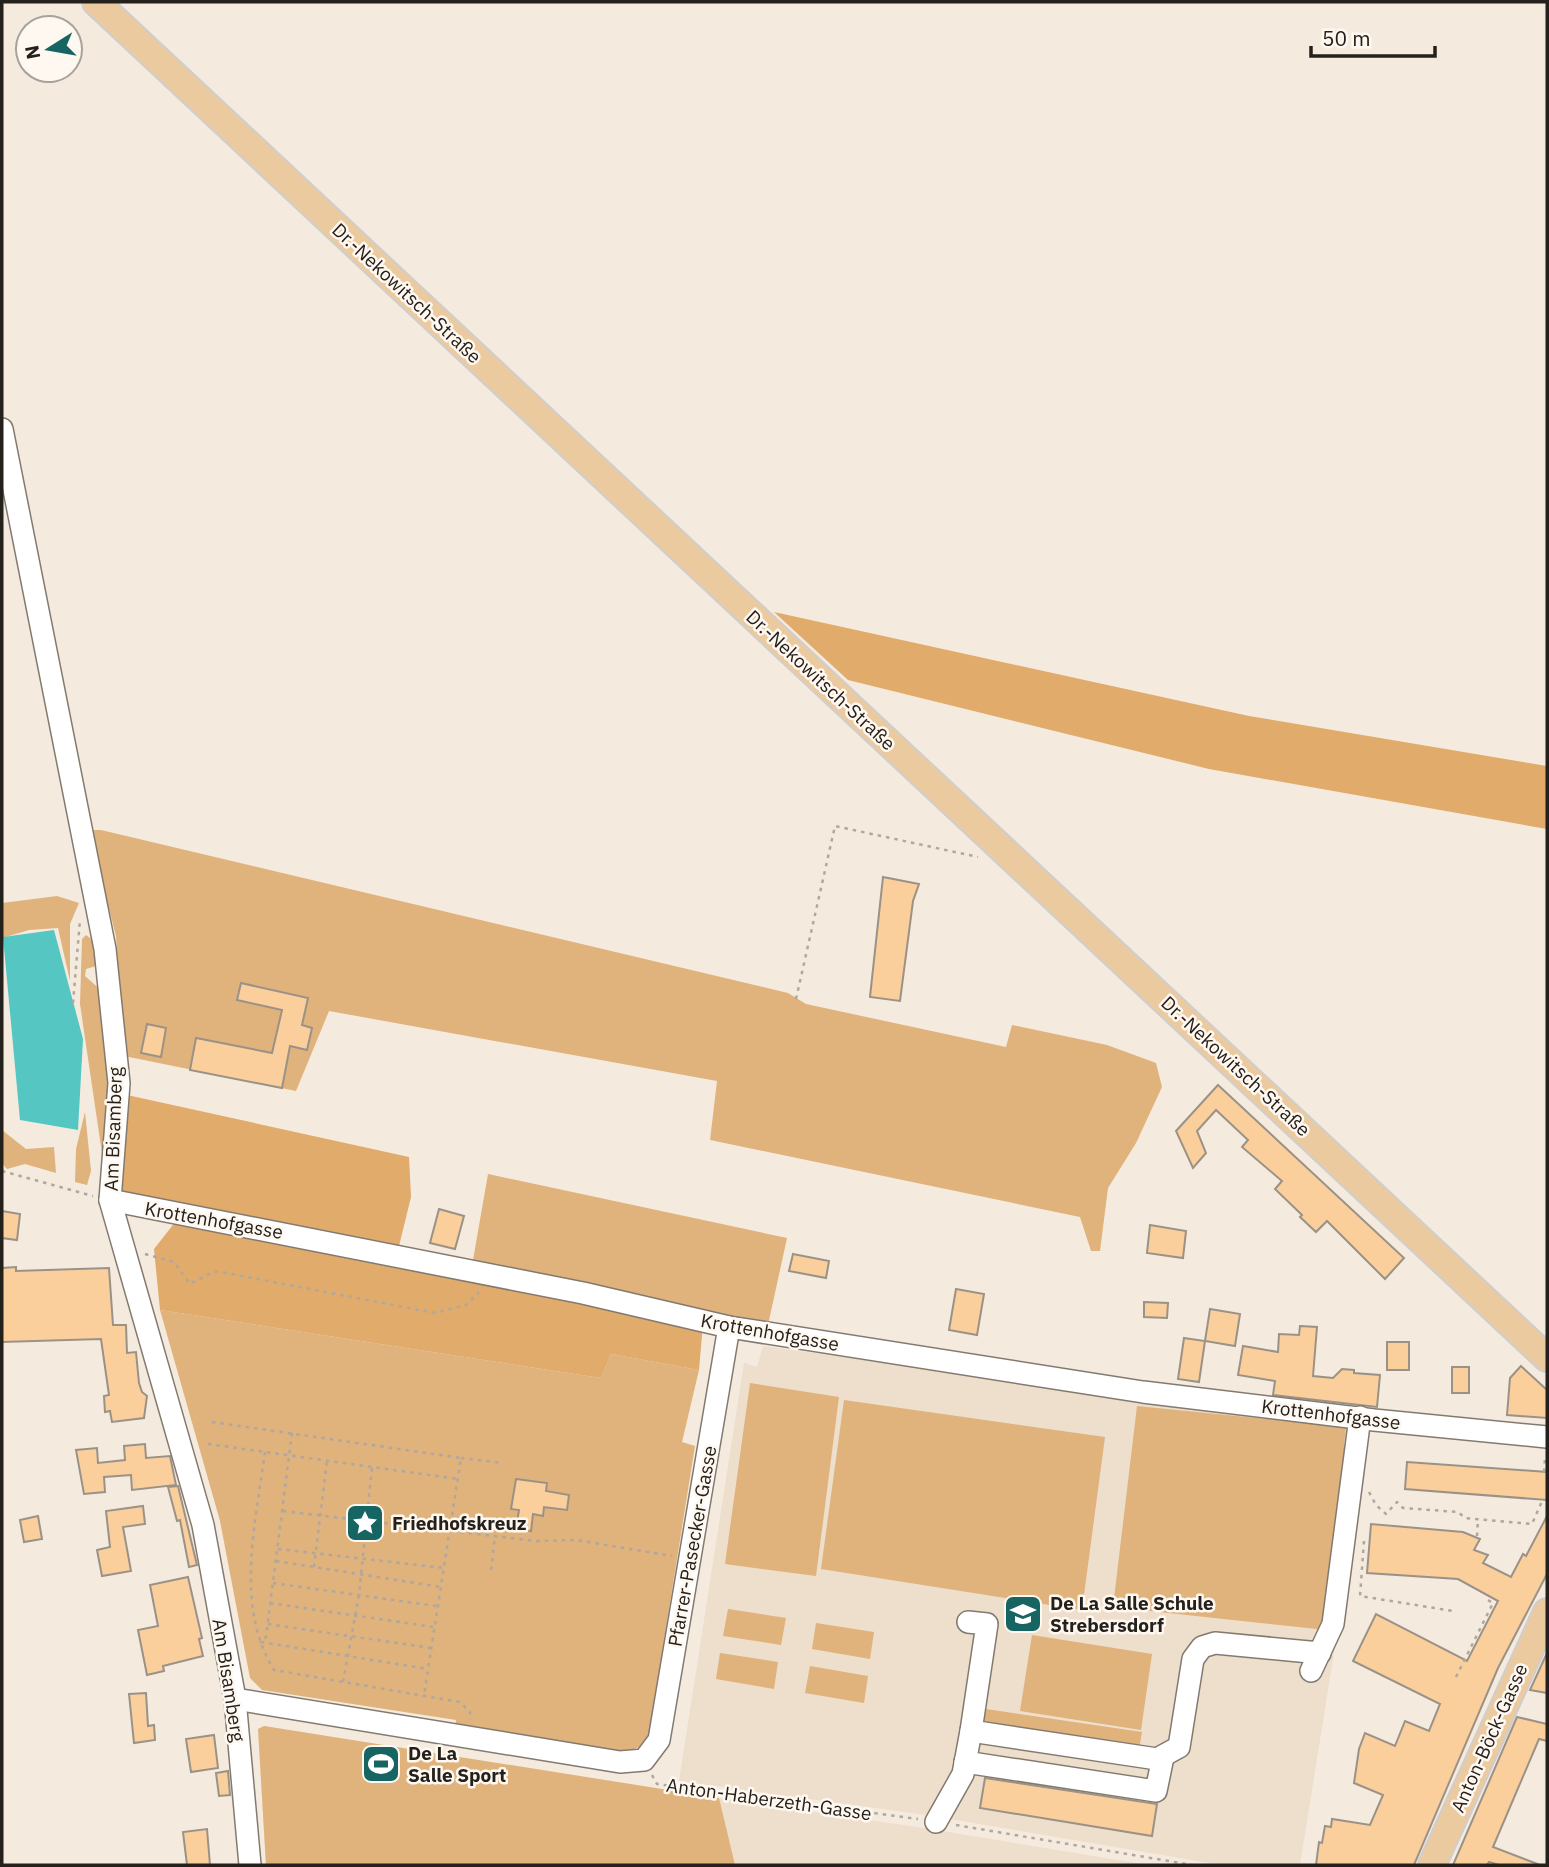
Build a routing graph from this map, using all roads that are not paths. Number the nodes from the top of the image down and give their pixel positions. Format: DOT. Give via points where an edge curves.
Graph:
graph roads {
  1 [pos="96,2"];
  2 [pos="2,429"];
  3 [pos="110,1200"];
  4 [pos="729,1327"];
  5 [pos="1547,1358"];
  6 [pos="1360,1417"];
  7 [pos="1547,1437"];
  8 [pos="1547,1612"];
  9 [pos="968,1622"];
  10 [pos="235,1699"];
  11 [pos="971,1731"];
  12 [pos="1168,1755"];
  13 [pos="1195,1756"];
  14 [pos="644,1760"];
  15 [pos="965,1762"];
  16 [pos="936,1822"];
  17 [pos="250,1865"];
  18 [pos="1432,1865"];
  1 -- 5 [label="main road, Dr.-Nekowitsch-Straße"];
  2 -- 3 [label="street, Am Bisamberg" via="105,949 119,1083"];
  3 -- 4 [label="street, Krottenhofgasse" via="485,1273"];
  3 -- 10 [label="street, Am Bisamberg" via="203,1525"];
  4 -- 6 [label="street, Krottenhofgasse" via="1143,1392"];
  4 -- 14 [label="street, Pfarrer-Pasecker-Gasse" via="659,1740"];
  6 -- 7 [label="street, Krottenhofgasse"];
  6 -- 12 [label="street" via="1333,1624 1315,1662 1215,1643 1202,1647 1193,1659 1179,1746"];
  8 -- 18 [label="main road, Anton-Böck-Gasse"];
  9 -- 11 [label="street" via="987,1624"];
  10 -- 14 [label="street, Anton-Haberzeth-Gasse" via="620,1762"];
  10 -- 17 [label="street, Am Bisamberg"];
  11 -- 12 [label="street" via="1157,1759"];
  11 -- 15 [label="street"];
  12 -- 13 [label="street"];
  12 -- 15 [label="street" via="1156,1791"];
  15 -- 16 [label="street"];
}
